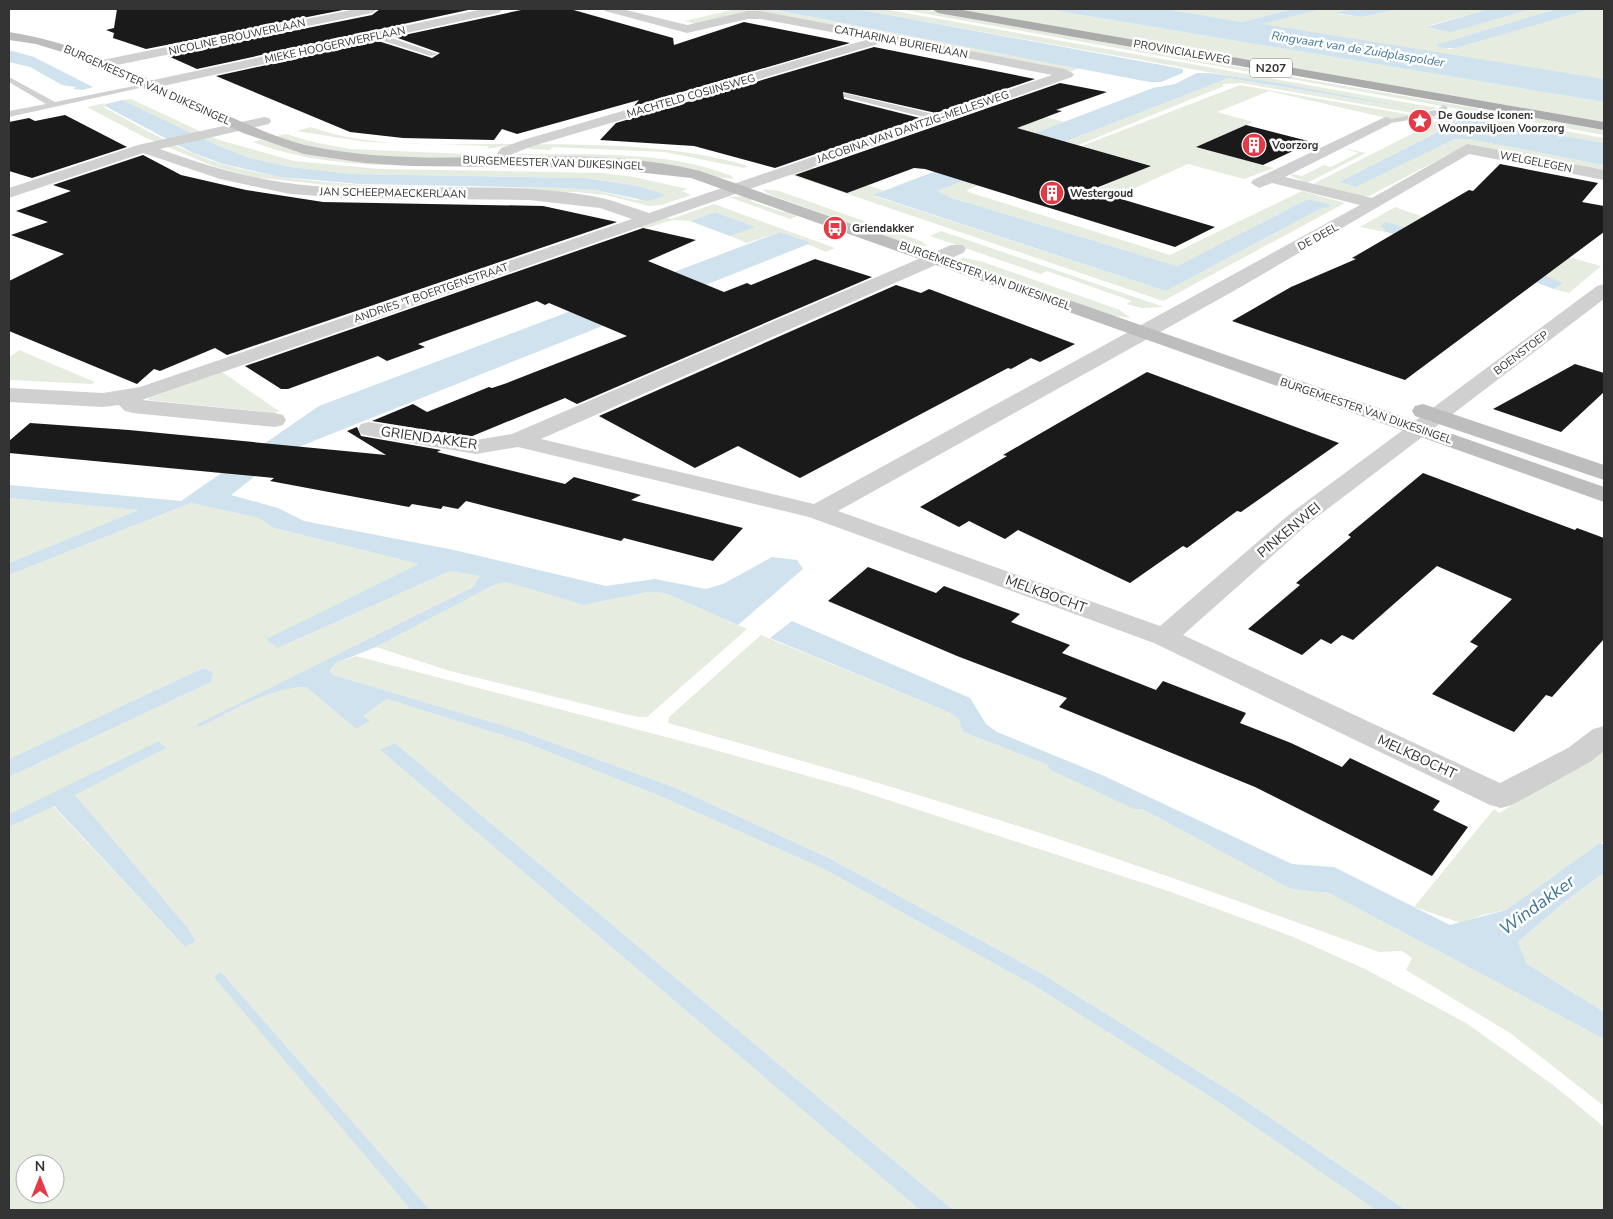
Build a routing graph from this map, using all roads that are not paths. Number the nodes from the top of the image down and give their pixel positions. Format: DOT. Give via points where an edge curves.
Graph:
graph roads {
  1 [pos="372,9"];
  2 [pos="498,9"];
  3 [pos="609,9"];
  4 [pos="938,9"];
  5 [pos="296,11"];
  6 [pos="321,19"];
  7 [pos="9,29"];
  8 [pos="9,36"];
  9 [pos="377,36"];
  10 [pos="886,39"];
  11 [pos="84,42"];
  12 [pos="103,50"];
  13 [pos="434,54"];
  14 [pos="124,60"];
  15 [pos="102,64"];
  16 [pos="1067,74"];
  17 [pos="9,79"];
  18 [pos="172,80"];
  19 [pos="150,85"];
  20 [pos="206,95"];
  21 [pos="847,95"];
  22 [pos="53,104"];
  23 [pos="1444,108"];
  24 [pos="9,114"];
  25 [pos="240,118"];
  26 [pos="939,118"];
  27 [pos="1377,122"];
  28 [pos="1604,126"];
  29 [pos="143,148"];
  30 [pos="1467,149"];
  31 [pos="503,156"];
  32 [pos="1604,175"];
  33 [pos="758,180"];
  34 [pos="738,188"];
  35 [pos="793,192"];
  36 [pos="9,193"];
  37 [pos="1375,204"];
  38 [pos="837,208"];
  39 [pos="647,218"];
  40 [pos="957,249"];
  41 [pos="937,258"];
  42 [pos="1604,290"];
  43 [pos="1166,322"];
  44 [pos="1146,332"];
  45 [pos="9,395"];
  46 [pos="124,398"];
  47 [pos="275,420"];
  48 [pos="1428,423"];
  49 [pos="369,429"];
  50 [pos="518,440"];
  51 [pos="1604,472"];
  52 [pos="1604,495"];
  53 [pos="817,512"];
  54 [pos="1164,637"];
  55 [pos="1604,736"];
  1 -- 6 [label="street, NICOLINE BROUWERLAAN"];
  2 -- 9 [label="street, MIEKE HOOGERWERFLAAN"];
  3 -- 10 [label="street, CATHARINA BURIERLAAN" via="683,31 761,15"];
  4 -- 28 [label="main road, PROVINCIALEWEG / N207"];
  5 -- 6 [label="street"];
  6 -- 14 [label="street, NICOLINE BROUWERLAAN"];
  7 -- 11 [label="street, BURGEMEESTER VAN DIJKESINGEL"];
  8 -- 15 [label="street, BURGEMEESTER VAN DIJKESINGEL" via="52,43"];
  9 -- 13 [label="lane"];
  9 -- 18 [label="street, MIEKE HOOGERWERFLAAN"];
  10 -- 16 [label="street, CATHARINA BURIERLAAN"];
  10 -- 31 [label="street, MACHTELD COSIJNSWEG" via="542,138"];
  12 -- 14 [label="street, BURGEMEESTER VAN DIJKESINGEL"];
  14 -- 15 [label="street, NICOLINE BROUWERLAAN"];
  14 -- 18 [label="street, BURGEMEESTER VAN DIJKESINGEL"];
  15 -- 19 [label="street, BURGEMEESTER VAN DIJKESINGEL"];
  16 -- 26 [label="street, JACOBINA VAN DANTZIG-MELLESWEG"];
  17 -- 22 [label="lane"];
  18 -- 19 [label="street, MIEKE HOOGERWERFLAAN"];
  18 -- 20 [label="street, BURGEMEESTER VAN DIJKESINGEL"];
  19 -- 22 [label="lane"];
  19 -- 25 [label="street, BURGEMEESTER VAN DIJKESINGEL"];
  21 -- 26 [label="lane"];
  22 -- 24 [label="lane"];
  23 -- 27 [label="lane" via="1439,112"];
  25 -- 29 [label="street"];
  25 -- 31 [label="street, BURGEMEESTER VAN DIJKESINGEL" via="264,121 312,139 354,146"];
  25 -- 31 [label="street, BURGEMEESTER VAN DIJKESINGEL" via="285,145 339,155 390,159"];
  26 -- 33 [label="street, JACOBINA VAN DANTZIG-MELLESWEG"];
  27 -- 37 [label="street" via="1265,180"];
  29 -- 36 [label="street"];
  29 -- 39 [label="street, JAN SCHEEPMAECKERLAAN" via="228,176 311,191 559,196 602,203"];
  30 -- 32 [label="street, WELGELEGEN"];
  30 -- 37 [label="street, DE DEEL"];
  31 -- 33 [label="street, BURGEMEESTER VAN DIJKESINGEL" via="626,153 658,156"];
  31 -- 34 [label="street, BURGEMEESTER VAN DIJKESINGEL" via="638,165 694,174"];
  33 -- 34 [label="street, JACOBINA VAN DANTZIG-MELLESWEG"];
  33 -- 35 [label="street, BURGEMEESTER VAN DIJKESINGEL"];
  34 -- 39 [label="street, ANDRIES 'T BOERTGENSTRAAT"];
  34 -- 41 [label="street, BURGEMEESTER VAN DIJKESINGEL"];
  37 -- 43 [label="street, DE DEEL"];
  38 -- 40 [label="street, BURGEMEESTER VAN DIJKESINGEL"];
  39 -- 46 [label="street, ANDRIES 'T BOERTGENSTRAAT"];
  40 -- 41 [label="street, GRIENDAKKER"];
  40 -- 43 [label="street, BURGEMEESTER VAN DIJKESINGEL"];
  41 -- 44 [label="street, BURGEMEESTER VAN DIJKESINGEL"];
  41 -- 50 [label="street, GRIENDAKKER"];
  42 -- 48 [label="street, BOENSTOEP"];
  43 -- 44 [label="street, DE DEEL"];
  43 -- 48 [label="street, BURGEMEESTER VAN DIJKESINGEL"];
  44 -- 48 [label="street, BURGEMEESTER VAN DIJKESINGEL"];
  44 -- 53 [label="street"];
  45 -- 46 [label="street, ANDRIES 'T BOERTGENSTRAAT" via="103,400"];
  46 -- 47 [label="street" via="132,406"];
  48 -- 51 [label="street, BURGEMEESTER VAN DIJKESINGEL"];
  48 -- 52 [label="street, BURGEMEESTER VAN DIJKESINGEL"];
  48 -- 54 [label="street, PINKENWEI" via="1300,518"];
  49 -- 50 [label="street, GRIENDAKKER" via="476,447"];
  50 -- 53 [label="street, GRIENDAKKER"];
  53 -- 54 [label="street, MELKBOCHT"];
  54 -- 55 [label="street, MELKBOCHT" via="1501,797 1579,755"];
}
